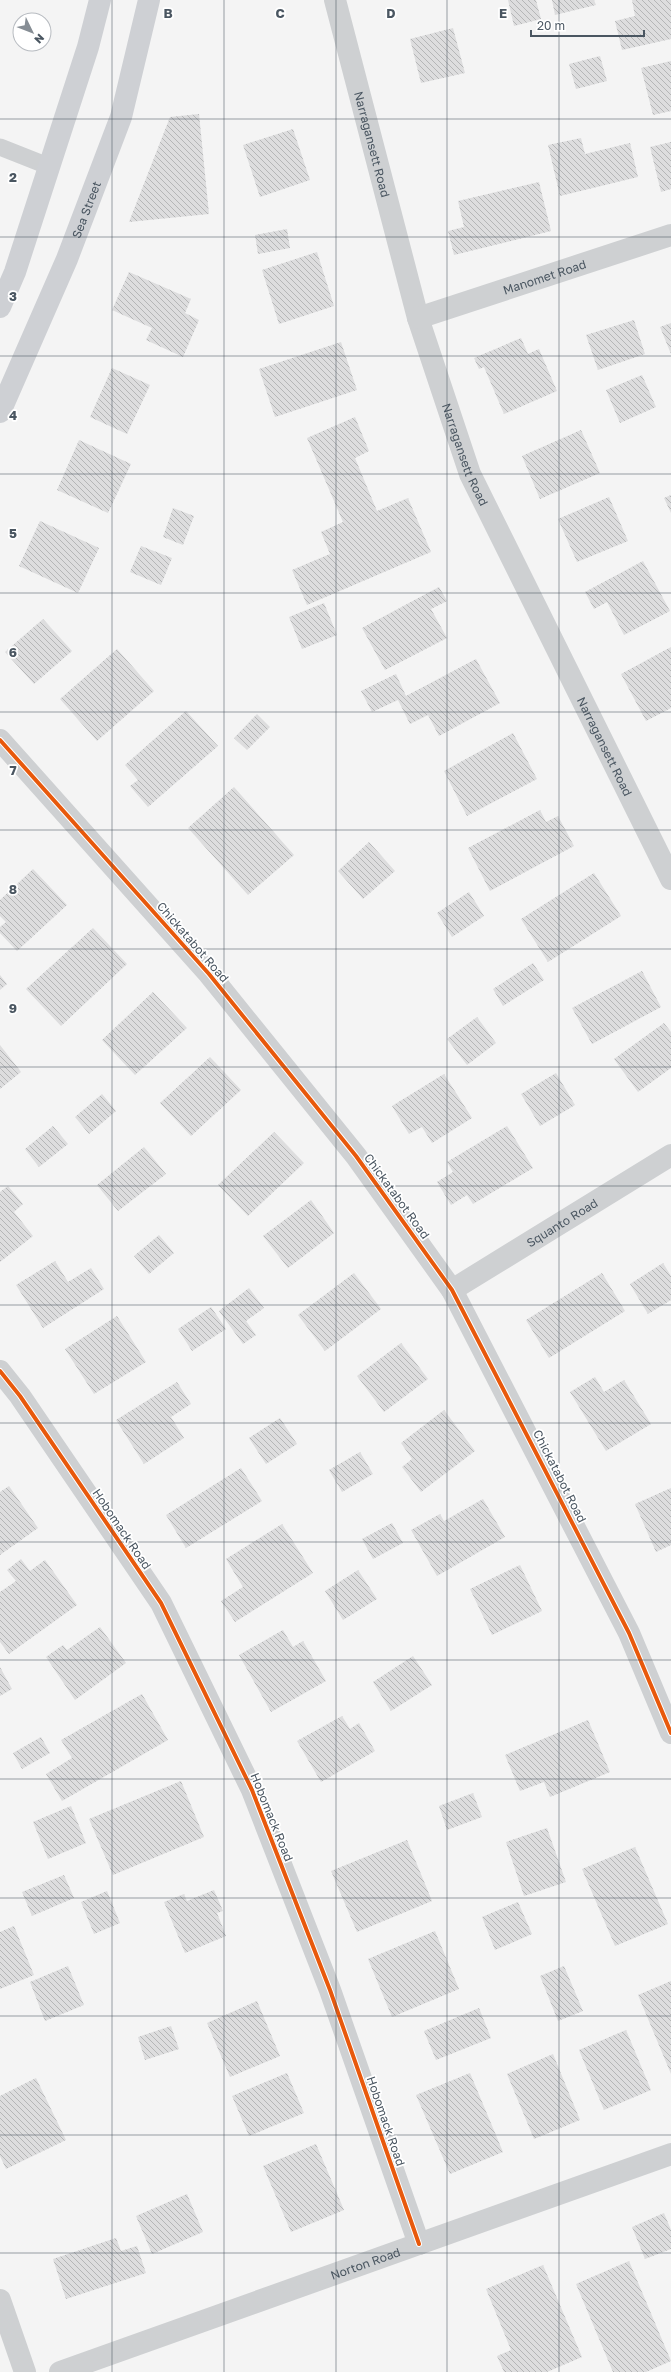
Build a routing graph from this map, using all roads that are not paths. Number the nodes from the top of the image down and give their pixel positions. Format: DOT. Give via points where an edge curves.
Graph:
graph roads {
  1 [pos="100,0"];
  2 [pos="149,0"];
  3 [pos="335,0"];
  4 [pos="0,146"];
  5 [pos="48,166"];
  6 [pos="671,235"];
  7 [pos="0,307"];
  8 [pos="418,318"];
  9 [pos="0,412"];
  10 [pos="0,740"];
  11 [pos="671,879"];
  12 [pos="671,1155"];
  13 [pos="452,1290"];
  14 [pos="0,1371"];
  15 [pos="671,1733"];
  16 [pos="671,2154"];
  17 [pos="419,2244"];
  18 [pos="0,2300"];
  19 [pos="25,2372"];
  20 [pos="60,2372"];
  1 -- 5 [label="main road" via="88,46"];
  2 -- 9 [label="main road, Sea Street" via="121,117 67,259"];
  3 -- 8 [label="street, Narragansett Road"];
  4 -- 5 [label="lane"];
  5 -- 7 [label="main road" via="15,272"];
  6 -- 8 [label="street, Manomet Road"];
  8 -- 11 [label="street, Narragansett Road" via="470,474"];
  10 -- 13 [label="street, Chickatabot Road" via="208,974 356,1156"];
  12 -- 13 [label="street, Squanto Road"];
  13 -- 15 [label="street, Chickatabot Road" via="629,1633"];
  14 -- 17 [label="street, Hobomack Road" via="20,1396 161,1603 252,1790 330,1990"];
  16 -- 17 [label="street, Norton Road"];
  17 -- 20 [label="street, Norton Road"];
  18 -- 19 [label="street"];
}
